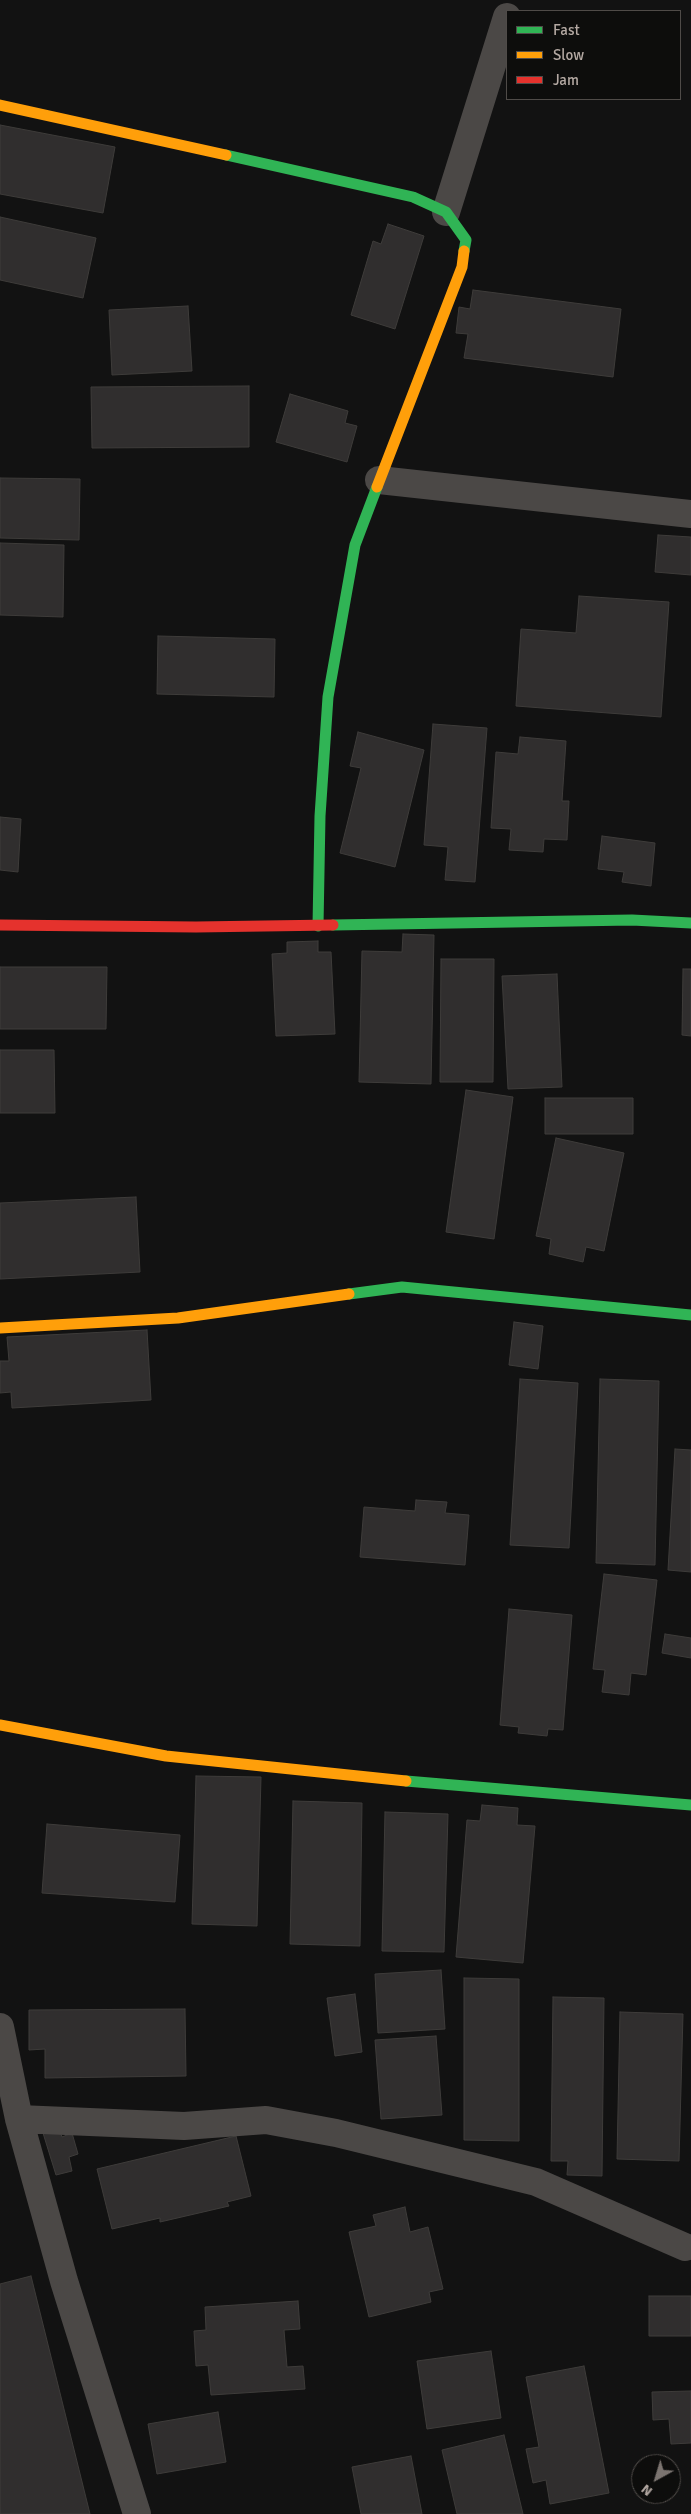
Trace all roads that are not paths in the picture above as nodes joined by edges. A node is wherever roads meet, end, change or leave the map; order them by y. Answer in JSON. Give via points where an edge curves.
{"nodes":[{"id":1,"x":506,"y":20,"type":"edge"},
{"id":2,"x":0,"y":105,"type":"edge"},
{"id":3,"x":446,"y":212,"type":"junction"},
{"id":4,"x":379,"y":480,"type":"junction"},
{"id":5,"x":691,"y":514,"type":"edge"},
{"id":6,"x":691,"y":923,"type":"edge"},
{"id":7,"x":0,"y":925,"type":"edge"},
{"id":8,"x":318,"y":926,"type":"junction"},
{"id":9,"x":691,"y":1315,"type":"edge"},
{"id":10,"x":0,"y":1328,"type":"edge"},
{"id":11,"x":0,"y":1725,"type":"edge"},
{"id":12,"x":691,"y":1804,"type":"edge"},
{"id":13,"x":0,"y":2027,"type":"edge"},
{"id":14,"x":18,"y":2119,"type":"junction"},
{"id":15,"x":685,"y":2247,"type":"dead end"},
{"id":16,"x":137,"y":2514,"type":"edge"}],
"edges":[{"from":1,"to":3,"type":"street"},
{"from":2,"to":3,"type":"street","via":[[413,197]]},
{"from":3,"to":4,"type":"street","via":[[466,240],[462,267]]},
{"from":4,"to":5,"type":"street"},
{"from":4,"to":8,"type":"street","via":[[355,545],[328,697],[320,816]]},
{"from":6,"to":8,"type":"street","via":[[632,920]]},
{"from":7,"to":8,"type":"street"},
{"from":9,"to":10,"type":"street","via":[[402,1287],[178,1318]]},
{"from":11,"to":12,"type":"street","via":[[166,1756],[414,1782]]},
{"from":13,"to":14,"type":"street"},
{"from":14,"to":15,"type":"street","via":[[184,2126],[266,2120],[301,2126],[536,2182]]},
{"from":14,"to":16,"type":"street","via":[[64,2281]]}]}
